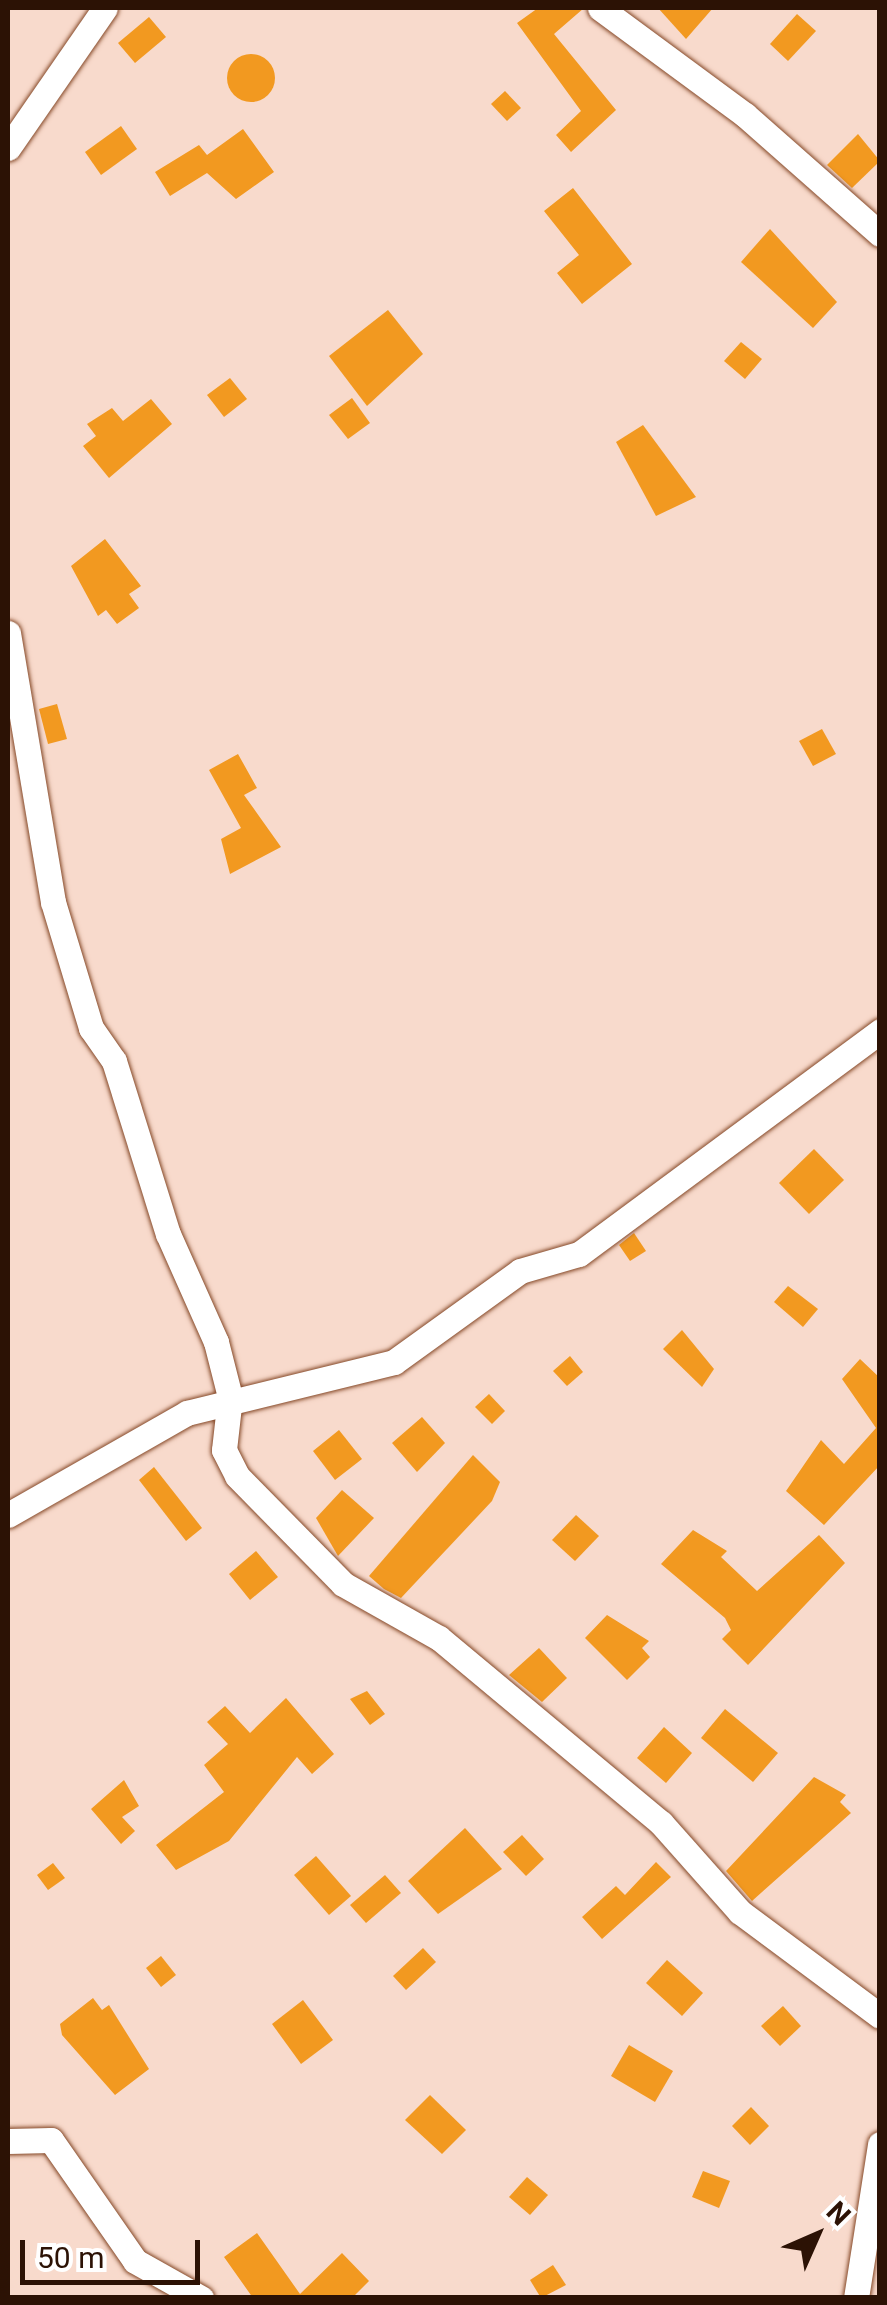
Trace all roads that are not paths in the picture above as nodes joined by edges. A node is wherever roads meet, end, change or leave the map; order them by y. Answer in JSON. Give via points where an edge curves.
{"nodes":[{"id":1,"x":72,"y":8,"type":"edge"},
{"id":2,"x":617,"y":13,"type":"edge"},
{"id":3,"x":100,"y":16,"type":"edge"},
{"id":4,"x":8,"y":148,"type":"edge"},
{"id":5,"x":880,"y":234,"type":"edge"},
{"id":6,"x":8,"y":634,"type":"edge"},
{"id":7,"x":880,"y":1032,"type":"edge"},
{"id":8,"x":230,"y":1397,"type":"junction"},
{"id":9,"x":8,"y":1514,"type":"edge"},
{"id":10,"x":880,"y":2016,"type":"edge"},
{"id":11,"x":8,"y":2141,"type":"edge"},
{"id":12,"x":880,"y":2144,"type":"edge"},
{"id":13,"x":202,"y":2298,"type":"edge"},
{"id":14,"x":856,"y":2298,"type":"edge"}],
"edges":[{"from":1,"to":3,"type":"street"},
{"from":2,"to":5,"type":"street"},
{"from":3,"to":4,"type":"street"},
{"from":6,"to":8,"type":"street","via":[[53,902]]},
{"from":7,"to":8,"type":"street","via":[[579,1254],[520,1272],[394,1362]]},
{"from":8,"to":9,"type":"street"},
{"from":8,"to":10,"type":"street","via":[[224,1450],[237,1476],[320,1562],[439,1638],[660,1823],[740,1912]]},
{"from":11,"to":13,"type":"street","via":[[51,2140],[135,2261]]},
{"from":12,"to":14,"type":"street"}]}
